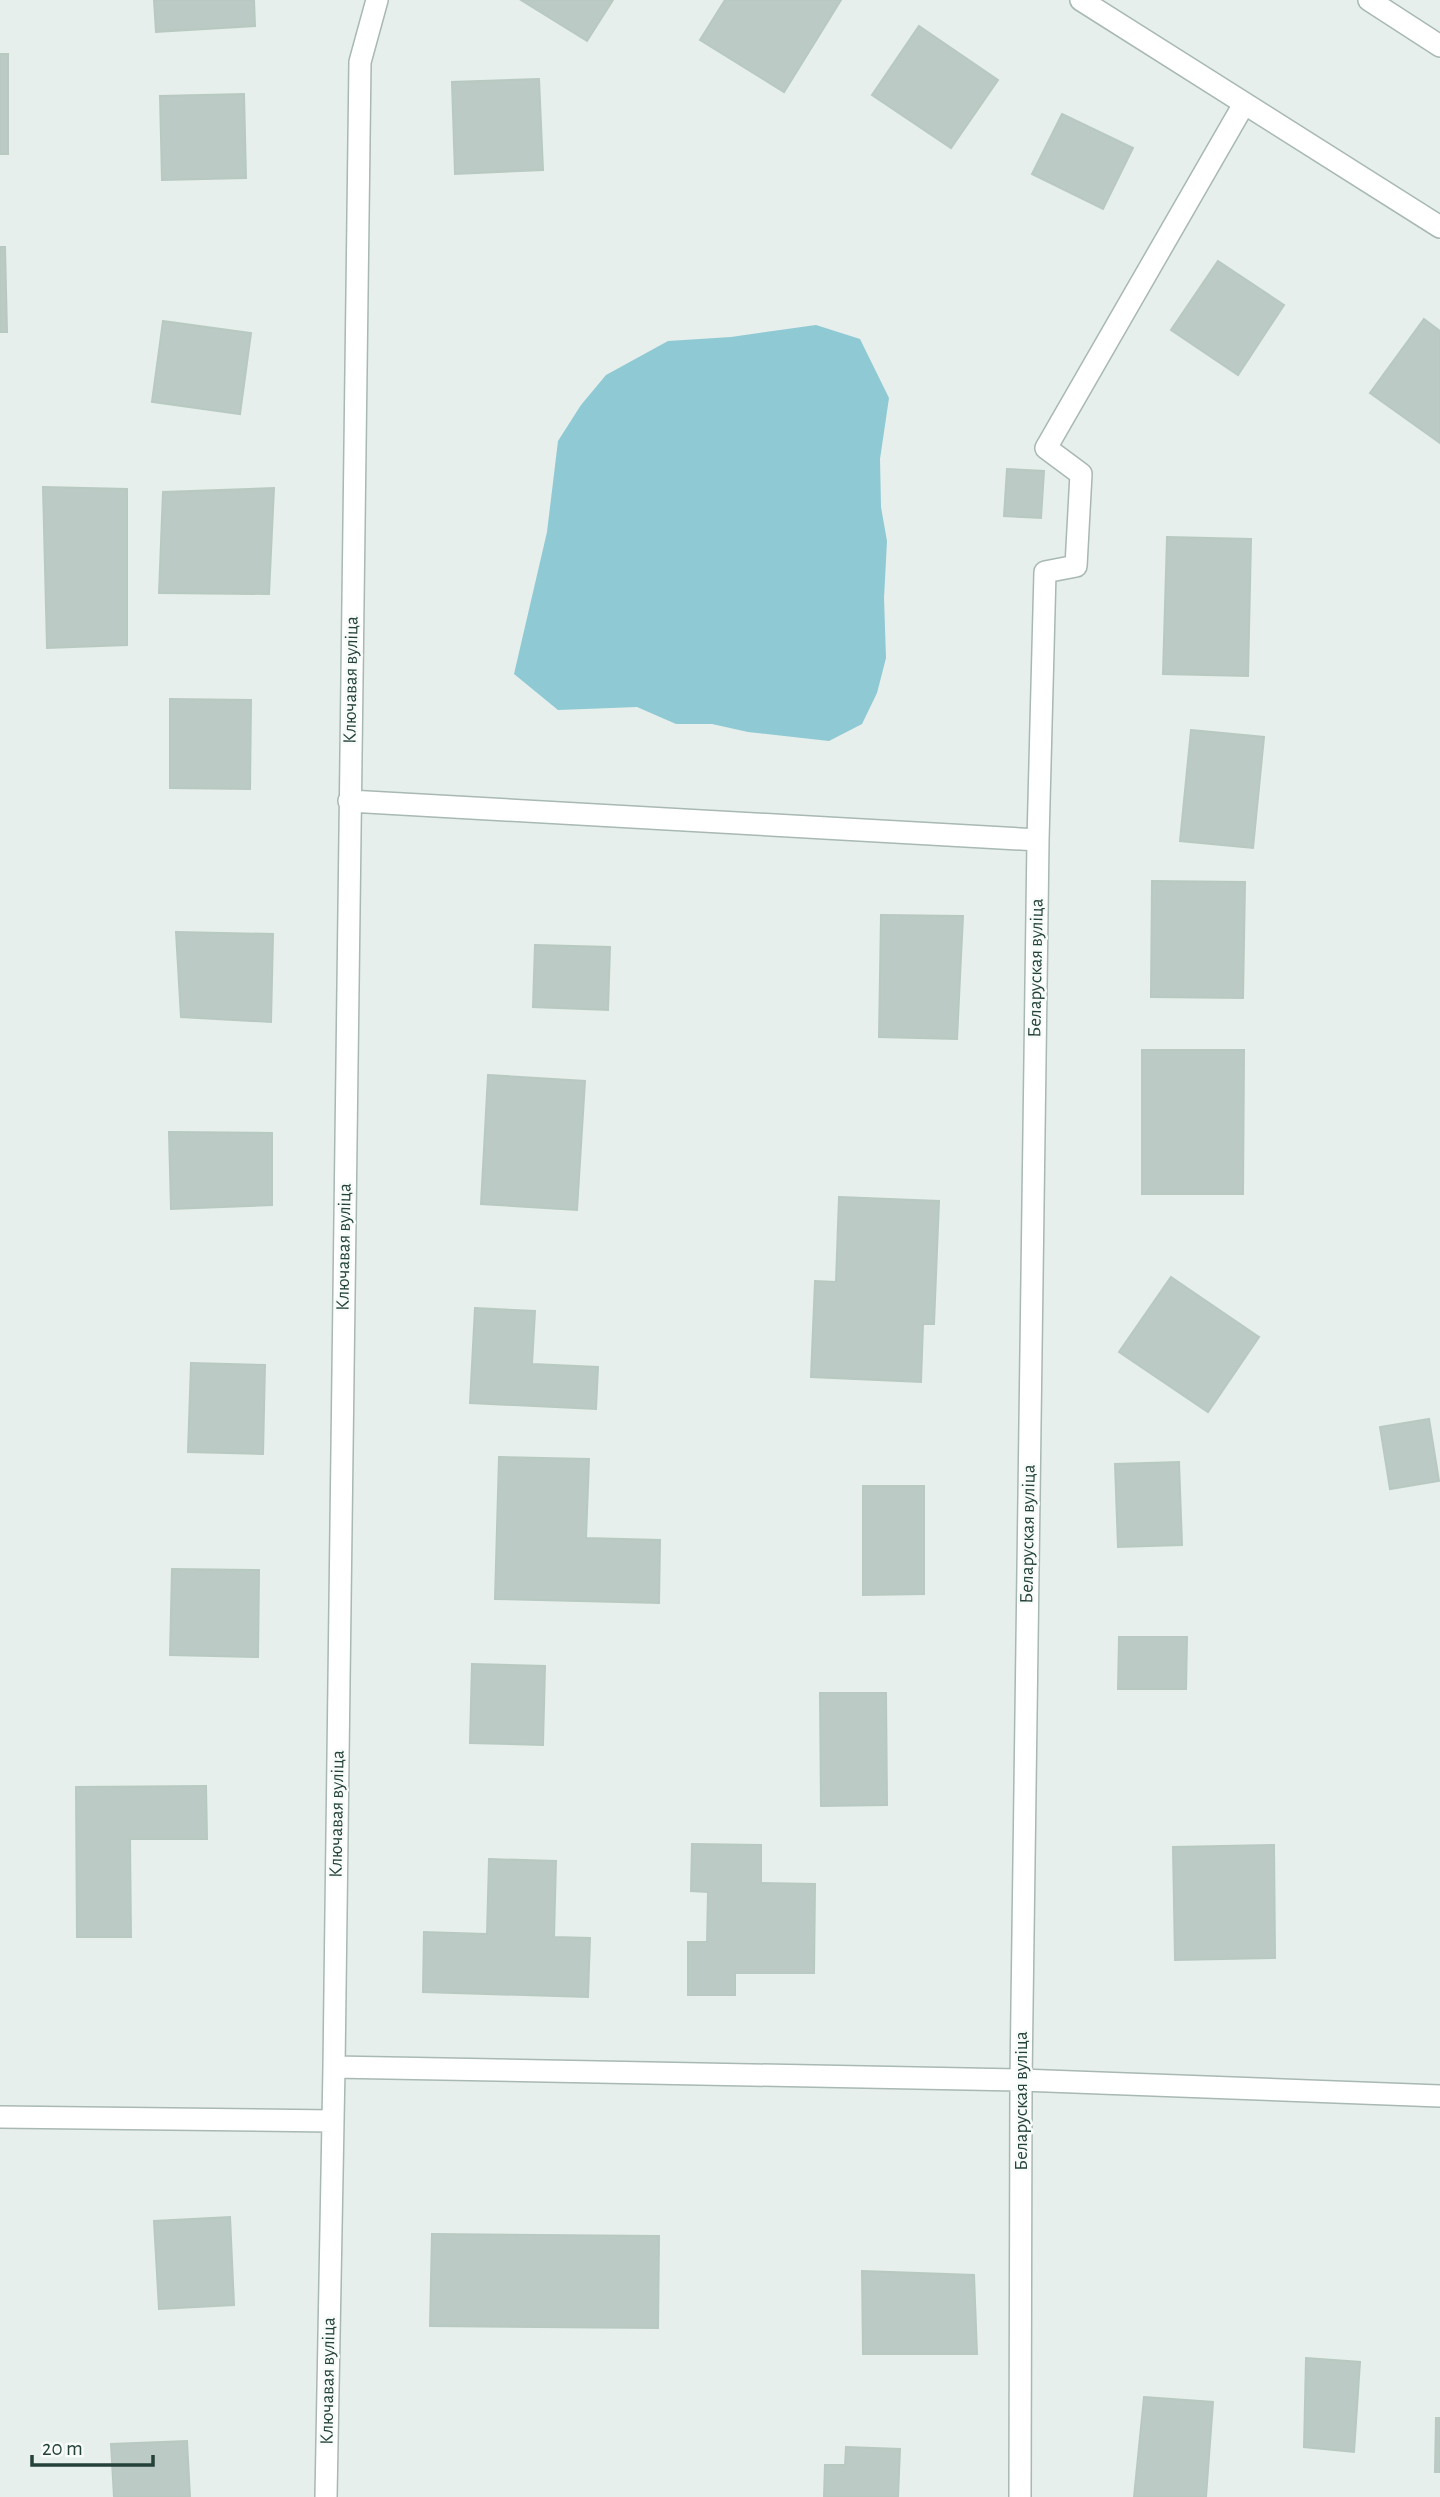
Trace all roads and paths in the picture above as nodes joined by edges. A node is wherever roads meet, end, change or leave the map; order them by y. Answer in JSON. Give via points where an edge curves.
{"nodes":[{"id":1,"x":377,"y":0,"type":"edge"},
{"id":2,"x":1081,"y":0,"type":"edge"},
{"id":3,"x":1368,"y":0,"type":"edge"},
{"id":4,"x":1440,"y":46,"type":"edge"},
{"id":5,"x":1244,"y":104,"type":"junction"},
{"id":6,"x":1440,"y":228,"type":"edge"},
{"id":7,"x":349,"y":801,"type":"junction"},
{"id":8,"x":1038,"y":840,"type":"junction"},
{"id":9,"x":334,"y":2067,"type":"junction"},
{"id":10,"x":1021,"y":2080,"type":"junction"},
{"id":11,"x":1440,"y":2096,"type":"edge"},
{"id":12,"x":0,"y":2117,"type":"edge"},
{"id":13,"x":333,"y":2121,"type":"junction"},
{"id":14,"x":326,"y":2497,"type":"edge"},
{"id":15,"x":1020,"y":2497,"type":"edge"}],
"edges":[{"from":1,"to":7,"type":"street","name":"Ключавая вуліца","via":[[360,62]]},
{"from":2,"to":5,"type":"street"},
{"from":3,"to":4,"type":"street"},
{"from":5,"to":6,"type":"street"},
{"from":5,"to":8,"type":"street","name":"Беларуская вуліца","via":[[1046,448],[1081,474],[1076,566],[1045,572]]},
{"from":7,"to":8,"type":"street"},
{"from":7,"to":9,"type":"street","name":"Ключавая вуліца"},
{"from":8,"to":10,"type":"street","name":"Беларуская вуліца"},
{"from":9,"to":10,"type":"street"},
{"from":9,"to":13,"type":"street","name":"Ключавая вуліца"},
{"from":10,"to":11,"type":"street"},
{"from":10,"to":15,"type":"street","name":"Беларуская вуліца"},
{"from":12,"to":13,"type":"street"},
{"from":13,"to":14,"type":"street","name":"Ключавая вуліца"}]}
